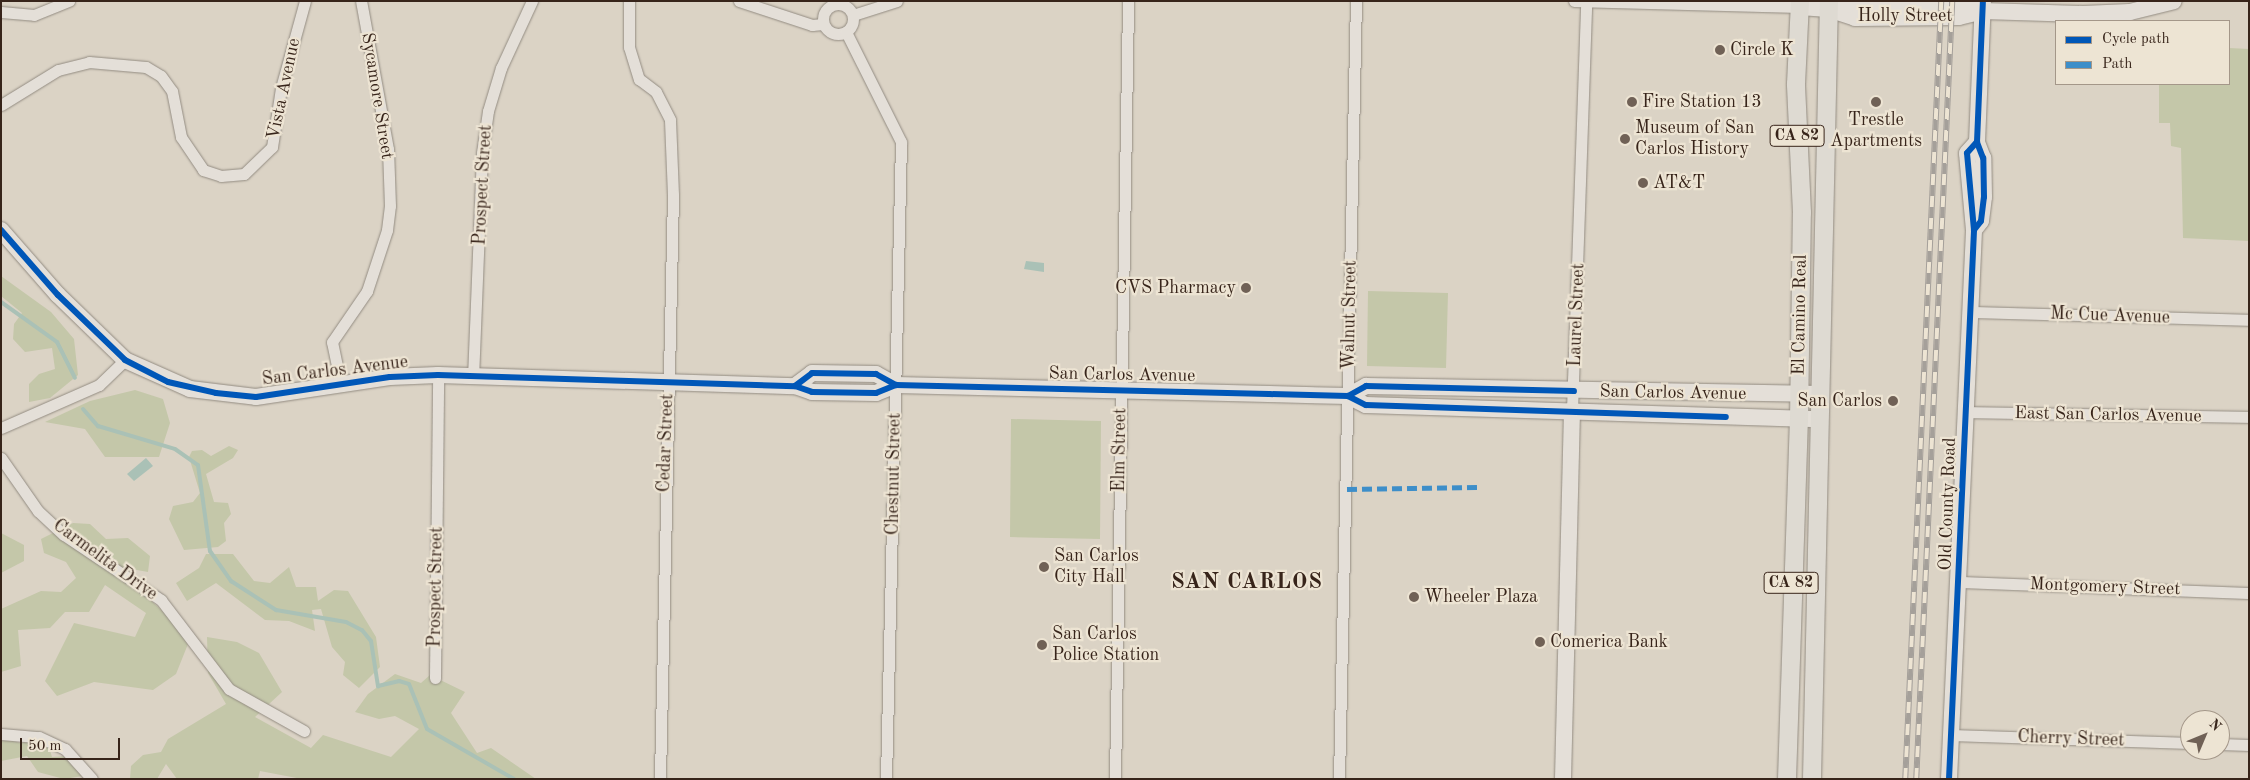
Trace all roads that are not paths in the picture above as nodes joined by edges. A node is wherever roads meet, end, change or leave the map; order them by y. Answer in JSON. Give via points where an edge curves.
{"nodes":[{"id":1,"x":69,"y":1,"type":"edge"},
{"id":2,"x":304,"y":1,"type":"edge"},
{"id":3,"x":361,"y":1,"type":"edge"},
{"id":4,"x":532,"y":1,"type":"edge"},
{"id":5,"x":629,"y":1,"type":"edge"},
{"id":6,"x":739,"y":1,"type":"edge"},
{"id":7,"x":897,"y":1,"type":"edge"},
{"id":8,"x":1128,"y":1,"type":"edge"},
{"id":9,"x":1356,"y":1,"type":"edge"},
{"id":10,"x":1574,"y":1,"type":"edge"},
{"id":11,"x":1586,"y":1,"type":"edge"},
{"id":12,"x":2174,"y":1,"type":"edge"},
{"id":13,"x":834,"y":2,"type":"edge"},
{"id":14,"x":1800,"y":4,"type":"edge"},
{"id":15,"x":1828,"y":5,"type":"edge"},
{"id":16,"x":1983,"y":6,"type":"edge"},
{"id":17,"x":1,"y":12,"type":"edge"},
{"id":18,"x":853,"y":15,"type":"junction"},
{"id":19,"x":823,"y":24,"type":"junction"},
{"id":20,"x":846,"y":32,"type":"junction"},
{"id":21,"x":1,"y":105,"type":"edge"},
{"id":22,"x":1,"y":230,"type":"edge"},
{"id":23,"x":1970,"y":312,"type":"junction"},
{"id":24,"x":2249,"y":320,"type":"edge"},
{"id":25,"x":126,"y":360,"type":"junction"},
{"id":26,"x":438,"y":375,"type":"junction"},
{"id":27,"x":473,"y":378,"type":"junction"},
{"id":28,"x":667,"y":382,"type":"junction"},
{"id":29,"x":342,"y":385,"type":"junction"},
{"id":30,"x":896,"y":385,"type":"junction"},
{"id":31,"x":1122,"y":390,"type":"junction"},
{"id":32,"x":1574,"y":391,"type":"junction"},
{"id":33,"x":1820,"y":394,"type":"junction"},
{"id":34,"x":1798,"y":395,"type":"junction"},
{"id":35,"x":1348,"y":396,"type":"junction"},
{"id":36,"x":1572,"y":410,"type":"junction"},
{"id":37,"x":1966,"y":412,"type":"junction"},
{"id":38,"x":2249,"y":417,"type":"edge"},
{"id":39,"x":1819,"y":419,"type":"junction"},
{"id":40,"x":1799,"y":420,"type":"junction"},
{"id":41,"x":1,"y":428,"type":"edge"},
{"id":42,"x":1,"y":458,"type":"edge"},
{"id":43,"x":1960,"y":582,"type":"junction"},
{"id":44,"x":2249,"y":593,"type":"edge"},
{"id":45,"x":435,"y":678,"type":"dead end"},
{"id":46,"x":304,"y":731,"type":"dead end"},
{"id":47,"x":1,"y":734,"type":"edge"},
{"id":48,"x":1951,"y":735,"type":"junction"},
{"id":49,"x":2180,"y":743,"type":"edge"},
{"id":50,"x":2230,"y":744,"type":"edge"},
{"id":51,"x":2249,"y":745,"type":"edge"},
{"id":52,"x":92,"y":779,"type":"edge"},
{"id":53,"x":660,"y":779,"type":"edge"},
{"id":54,"x":886,"y":779,"type":"edge"},
{"id":55,"x":1115,"y":779,"type":"edge"},
{"id":56,"x":1339,"y":779,"type":"edge"},
{"id":57,"x":1563,"y":779,"type":"edge"},
{"id":58,"x":1787,"y":779,"type":"edge"},
{"id":59,"x":1812,"y":779,"type":"edge"},
{"id":60,"x":1949,"y":779,"type":"edge"}],
"edges":[{"from":1,"to":17,"type":"street","via":[[34,15]]},
{"from":2,"to":21,"type":"street","name":"Vista Avenue","via":[[281,88],[272,147],[244,174],[222,176],[203,170],[181,137],[172,91],[162,76],[146,67],[89,62],[58,70]]},
{"from":3,"to":29,"type":"street","name":"Sycamore Street","via":[[388,149],[390,206],[387,230],[367,290],[332,342]]},
{"from":4,"to":27,"type":"street","name":"Prospect Street","via":[[501,68],[488,111],[482,153]]},
{"from":5,"to":28,"type":"street","name":"Cedar Street","via":[[629,47],[639,78],[656,92],[670,120],[673,195]]},
{"from":6,"to":19,"type":"street","via":[[812,25]]},
{"from":7,"to":18,"type":"street"},
{"from":8,"to":31,"type":"street","name":"Elm Street"},
{"from":9,"to":35,"type":"street","name":"Walnut Street"},
{"from":10,"to":11,"type":"street","name":"Holly Street"},
{"from":11,"to":14,"type":"street","name":"Holly Street"},
{"from":11,"to":32,"type":"street","name":"Laurel Street"},
{"from":12,"to":16,"type":"main road","name":"Holly Street","via":[[2120,13]]},
{"from":13,"to":18,"type":"street","via":[[849,8]]},
{"from":13,"to":19,"type":"street","via":[[826,9]]},
{"from":14,"to":15,"type":"main road","name":"Holly Street"},
{"from":14,"to":34,"type":"main road","name":"El Camino Real","number":"CA 82"},
{"from":15,"to":16,"type":"main road","name":"Holly Street","via":[[1922,2]]},
{"from":15,"to":33,"type":"main road","name":"El Camino Real","number":"CA 82"},
{"from":16,"to":23,"type":"main road","name":"Old County Road","via":[[1978,142],[1983,158],[1984,198],[1981,221],[1974,230]]},
{"from":18,"to":20,"type":"street"},
{"from":19,"to":20,"type":"street","via":[[835,34]]},
{"from":20,"to":30,"type":"street","name":"Chestnut Street","via":[[901,142]]},
{"from":22,"to":25,"type":"main road","name":"San Carlos Avenue","via":[[58,295]]},
{"from":23,"to":24,"type":"street","name":"Mc Cue Avenue"},
{"from":23,"to":37,"type":"main road","name":"Old County Road"},
{"from":25,"to":29,"type":"main road","name":"San Carlos Avenue","via":[[168,382],[216,393],[256,397]]},
{"from":25,"to":41,"type":"street","via":[[99,386]]},
{"from":26,"to":27,"type":"main road","name":"San Carlos Avenue"},
{"from":26,"to":29,"type":"main road","name":"San Carlos Avenue"},
{"from":26,"to":45,"type":"street","name":"Prospect Street"},
{"from":27,"to":28,"type":"main road","name":"San Carlos Avenue"},
{"from":28,"to":30,"type":"main road","name":"San Carlos Avenue","via":[[795,386],[812,392],[876,393]]},
{"from":28,"to":53,"type":"street","name":"Cedar Street"},
{"from":30,"to":31,"type":"main road","name":"San Carlos Avenue"},
{"from":30,"to":54,"type":"street","name":"Chestnut Street"},
{"from":31,"to":35,"type":"main road","name":"San Carlos Avenue"},
{"from":31,"to":55,"type":"street","name":"Elm Street"},
{"from":32,"to":34,"type":"main road","name":"San Carlos Avenue"},
{"from":32,"to":35,"type":"main road","name":"San Carlos Avenue","via":[[1366,386]]},
{"from":32,"to":36,"type":"street","name":"Laurel Street"},
{"from":33,"to":34,"type":"main road","name":"San Carlos Avenue"},
{"from":33,"to":39,"type":"main road","name":"El Camino Real","number":"CA 82"},
{"from":34,"to":40,"type":"main road","name":"El Camino Real","number":"CA 82"},
{"from":35,"to":36,"type":"main road","name":"San Carlos Avenue","via":[[1366,405]]},
{"from":35,"to":56,"type":"street","name":"Walnut Street"},
{"from":36,"to":40,"type":"main road","name":"San Carlos Avenue"},
{"from":36,"to":57,"type":"main road","name":"Laurel Street"},
{"from":37,"to":38,"type":"street","name":"East San Carlos Avenue"},
{"from":37,"to":43,"type":"main road","name":"Old County Road"},
{"from":39,"to":40,"type":"main road","name":"San Carlos Avenue"},
{"from":39,"to":59,"type":"main road","name":"El Camino Real","number":"CA 82"},
{"from":40,"to":58,"type":"main road","name":"El Camino Real","number":"CA 82"},
{"from":42,"to":46,"type":"street","name":"Carmelita Drive","via":[[38,511],[64,535],[137,580],[161,600],[229,689]]},
{"from":43,"to":44,"type":"street","name":"Montgomery Street"},
{"from":43,"to":48,"type":"main road","name":"Old County Road"},
{"from":47,"to":52,"type":"street","via":[[38,737],[66,749]]},
{"from":48,"to":49,"type":"street","name":"Cherry Street"},
{"from":48,"to":60,"type":"main road","name":"Old County Road"},
{"from":50,"to":51,"type":"street"}]}
